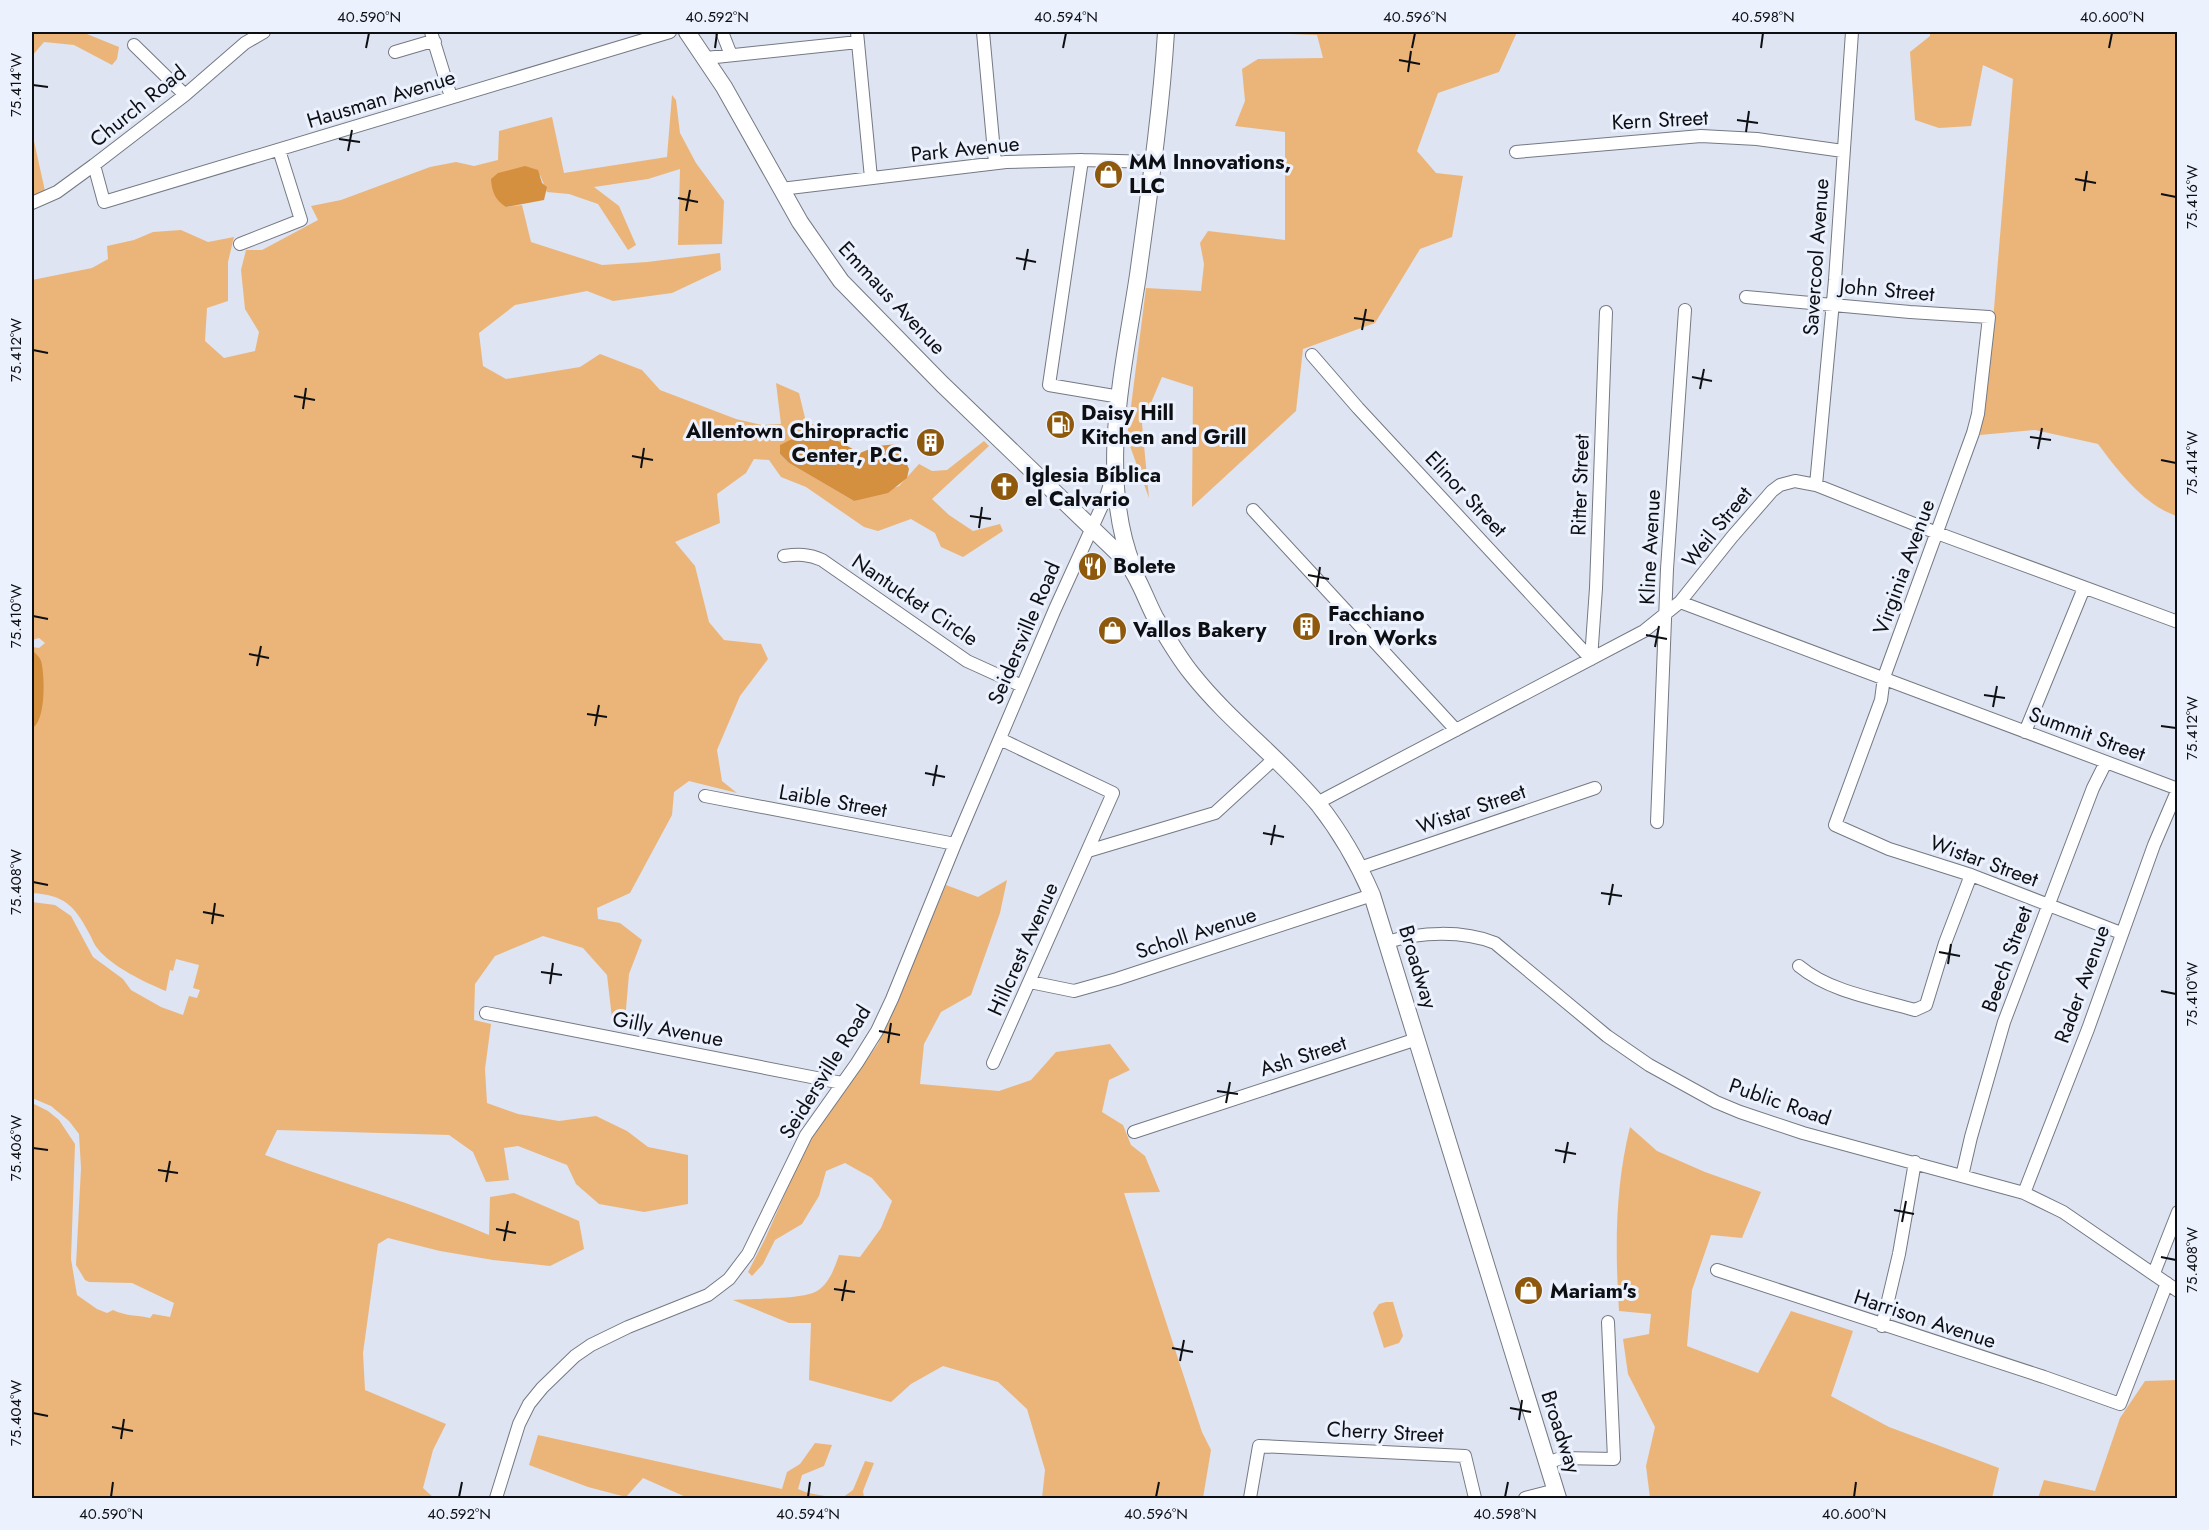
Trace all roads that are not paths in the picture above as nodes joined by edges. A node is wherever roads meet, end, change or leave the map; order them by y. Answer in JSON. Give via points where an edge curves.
{"nodes":[{"id":1,"x":264,"y":32,"type":"edge"},
{"id":2,"x":670,"y":32,"type":"edge"},
{"id":3,"x":687,"y":32,"type":"edge"},
{"id":4,"x":722,"y":32,"type":"edge"},
{"id":5,"x":983,"y":32,"type":"edge"},
{"id":6,"x":1166,"y":32,"type":"edge"},
{"id":7,"x":1852,"y":32,"type":"edge"},
{"id":8,"x":433,"y":37,"type":"edge"},
{"id":9,"x":857,"y":37,"type":"edge"},
{"id":10,"x":134,"y":45,"type":"dead end"},
{"id":11,"x":395,"y":52,"type":"dead end"},
{"id":12,"x":731,"y":55,"type":"junction"},
{"id":13,"x":706,"y":58,"type":"junction"},
{"id":14,"x":184,"y":96,"type":"junction"},
{"id":15,"x":451,"y":97,"type":"junction"},
{"id":16,"x":279,"y":150,"type":"junction"},
{"id":17,"x":1843,"y":151,"type":"junction"},
{"id":18,"x":1516,"y":152,"type":"dead end"},
{"id":19,"x":1082,"y":160,"type":"junction"},
{"id":20,"x":1153,"y":162,"type":"junction"},
{"id":21,"x":995,"y":163,"type":"junction"},
{"id":22,"x":94,"y":165,"type":"junction"},
{"id":23,"x":871,"y":178,"type":"junction"},
{"id":24,"x":781,"y":189,"type":"junction"},
{"id":25,"x":32,"y":203,"type":"edge"},
{"id":26,"x":240,"y":244,"type":"dead end"},
{"id":27,"x":1746,"y":297,"type":"dead end"},
{"id":28,"x":1832,"y":304,"type":"junction"},
{"id":29,"x":1685,"y":310,"type":"dead end"},
{"id":30,"x":1606,"y":312,"type":"dead end"},
{"id":31,"x":1989,"y":317,"type":"joint"},
{"id":32,"x":1312,"y":356,"type":"dead end"},
{"id":33,"x":1120,"y":397,"type":"junction"},
{"id":34,"x":1115,"y":465,"type":"junction"},
{"id":35,"x":1816,"y":485,"type":"junction"},
{"id":36,"x":1253,"y":510,"type":"dead end"},
{"id":37,"x":1091,"y":528,"type":"junction"},
{"id":38,"x":1937,"y":533,"type":"junction"},
{"id":39,"x":784,"y":556,"type":"dead end"},
{"id":40,"x":1139,"y":581,"type":"junction"},
{"id":41,"x":2084,"y":588,"type":"junction"},
{"id":42,"x":1680,"y":602,"type":"junction"},
{"id":43,"x":1666,"y":615,"type":"junction"},
{"id":44,"x":2178,"y":622,"type":"edge"},
{"id":45,"x":1591,"y":659,"type":"junction"},
{"id":46,"x":1884,"y":677,"type":"junction"},
{"id":47,"x":1022,"y":686,"type":"junction"},
{"id":48,"x":1456,"y":730,"type":"junction"},
{"id":49,"x":2025,"y":732,"type":"junction"},
{"id":50,"x":1000,"y":739,"type":"junction"},
{"id":51,"x":1274,"y":759,"type":"junction"},
{"id":52,"x":2106,"y":762,"type":"junction"},
{"id":53,"x":1595,"y":788,"type":"dead end"},
{"id":54,"x":2178,"y":789,"type":"edge"},
{"id":55,"x":705,"y":796,"type":"dead end"},
{"id":56,"x":1317,"y":803,"type":"junction"},
{"id":57,"x":1657,"y":822,"type":"dead end"},
{"id":58,"x":1835,"y":825,"type":"joint"},
{"id":59,"x":955,"y":844,"type":"junction"},
{"id":60,"x":1088,"y":850,"type":"junction"},
{"id":61,"x":1360,"y":868,"type":"junction"},
{"id":62,"x":1971,"y":875,"type":"junction"},
{"id":63,"x":1372,"y":895,"type":"junction"},
{"id":64,"x":2048,"y":905,"type":"junction"},
{"id":65,"x":2121,"y":933,"type":"junction"},
{"id":66,"x":1387,"y":942,"type":"junction"},
{"id":67,"x":1799,"y":966,"type":"dead end"},
{"id":68,"x":1030,"y":982,"type":"junction"},
{"id":69,"x":486,"y":1013,"type":"dead end"},
{"id":70,"x":1417,"y":1039,"type":"junction"},
{"id":71,"x":993,"y":1063,"type":"dead end"},
{"id":72,"x":842,"y":1083,"type":"junction"},
{"id":73,"x":1134,"y":1132,"type":"dead end"},
{"id":74,"x":1915,"y":1162,"type":"junction"},
{"id":75,"x":1962,"y":1176,"type":"junction"},
{"id":76,"x":2024,"y":1193,"type":"junction"},
{"id":77,"x":2178,"y":1212,"type":"edge"},
{"id":78,"x":1717,"y":1270,"type":"dead end"},
{"id":79,"x":2154,"y":1273,"type":"junction"},
{"id":80,"x":2167,"y":1283,"type":"junction"},
{"id":81,"x":2178,"y":1291,"type":"edge"},
{"id":82,"x":1608,"y":1322,"type":"dead end"},
{"id":83,"x":1882,"y":1326,"type":"junction"},
{"id":84,"x":1548,"y":1463,"type":"junction"},
{"id":85,"x":1557,"y":1494,"type":"edge"},
{"id":86,"x":496,"y":1498,"type":"edge"},
{"id":87,"x":1250,"y":1498,"type":"edge"},
{"id":88,"x":1475,"y":1498,"type":"edge"},
{"id":89,"x":1525,"y":1498,"type":"edge"}],
"edges":[{"from":1,"to":14,"type":"street","name":"Church Road","via":[[245,43]]},
{"from":2,"to":15,"type":"street","name":"Hausman Avenue"},
{"from":3,"to":13,"type":"main road","name":"Emmaus Avenue"},
{"from":4,"to":12,"type":"street"},
{"from":5,"to":21,"type":"street"},
{"from":6,"to":20,"type":"main road"},
{"from":7,"to":17,"type":"street","name":"Savercool Avenue"},
{"from":8,"to":11,"type":"street","via":[[429,42]]},
{"from":8,"to":15,"type":"street"},
{"from":9,"to":12,"type":"street"},
{"from":9,"to":23,"type":"street"},
{"from":10,"to":14,"type":"street"},
{"from":12,"to":13,"type":"street"},
{"from":13,"to":24,"type":"main road","name":"Emmaus Avenue"},
{"from":14,"to":22,"type":"street","name":"Church Road"},
{"from":15,"to":16,"type":"street","name":"Hausman Avenue"},
{"from":16,"to":22,"type":"street","name":"Hausman Avenue","via":[[104,202]]},
{"from":16,"to":26,"type":"street","via":[[302,220]]},
{"from":17,"to":18,"type":"street","name":"Kern Street","via":[[1701,136]]},
{"from":17,"to":28,"type":"street","name":"Savercool Avenue"},
{"from":19,"to":20,"type":"street","name":"Park Avenue"},
{"from":19,"to":21,"type":"street","name":"Park Avenue"},
{"from":19,"to":33,"type":"street","via":[[1049,385]]},
{"from":20,"to":33,"type":"main road"},
{"from":21,"to":23,"type":"street","name":"Park Avenue"},
{"from":22,"to":25,"type":"street","name":"Church Road","via":[[57,192]]},
{"from":23,"to":24,"type":"street","name":"Park Avenue"},
{"from":24,"to":37,"type":"main road","name":"Emmaus Avenue","via":[[819,252],[860,302]]},
{"from":27,"to":28,"type":"street","name":"John Street"},
{"from":28,"to":31,"type":"street","name":"John Street"},
{"from":28,"to":35,"type":"street","name":"Savercool Avenue"},
{"from":29,"to":43,"type":"street","name":"Kline Avenue"},
{"from":30,"to":45,"type":"street","name":"Ritter Street"},
{"from":31,"to":38,"type":"street","name":"Virginia Avenue","via":[[1978,414]]},
{"from":32,"to":45,"type":"street","name":"Elinor Street"},
{"from":33,"to":34,"type":"main road"},
{"from":34,"to":37,"type":"street","name":"Seidersville Road"},
{"from":34,"to":40,"type":"main road","via":[[1122,531]]},
{"from":35,"to":38,"type":"street","name":"Weil Street"},
{"from":35,"to":42,"type":"street","name":"Weil Street","via":[[1795,480],[1772,491]]},
{"from":36,"to":48,"type":"street"},
{"from":37,"to":40,"type":"main road","name":"Broadway","via":[[1125,560]]},
{"from":37,"to":47,"type":"street","name":"Seidersville Road"},
{"from":38,"to":41,"type":"street","name":"Weil Street"},
{"from":38,"to":46,"type":"street","name":"Virginia Avenue"},
{"from":39,"to":47,"type":"street","name":"Nantucket Circle","via":[[808,555],[822,560],[968,661]]},
{"from":40,"to":51,"type":"main road","name":"Broadway","via":[[1155,616],[1191,674]]},
{"from":41,"to":44,"type":"street","name":"Weil Street"},
{"from":41,"to":49,"type":"street"},
{"from":42,"to":43,"type":"street","name":"Weil Street"},
{"from":42,"to":46,"type":"street","name":"Summit Street"},
{"from":43,"to":45,"type":"street","name":"Weil Street"},
{"from":43,"to":57,"type":"street","name":"Kline Avenue"},
{"from":45,"to":48,"type":"street","name":"Weil Street"},
{"from":46,"to":49,"type":"street","name":"Summit Street"},
{"from":46,"to":58,"type":"street","name":"Virginia Avenue","via":[[1881,700]]},
{"from":47,"to":50,"type":"street","name":"Seidersville Road"},
{"from":48,"to":56,"type":"street","name":"Weil Street"},
{"from":49,"to":52,"type":"street","name":"Summit Street"},
{"from":50,"to":59,"type":"street","name":"Seidersville Road"},
{"from":50,"to":60,"type":"street","name":"Hillcrest Avenue","via":[[1113,793]]},
{"from":51,"to":56,"type":"main road","name":"Broadway"},
{"from":51,"to":60,"type":"street","via":[[1215,813]]},
{"from":52,"to":54,"type":"street","name":"Summit Street"},
{"from":52,"to":64,"type":"street","name":"Beech Street"},
{"from":53,"to":61,"type":"street","name":"Wistar Street"},
{"from":54,"to":65,"type":"street","name":"Rader Avenue"},
{"from":55,"to":59,"type":"street","name":"Laible Street"},
{"from":56,"to":61,"type":"main road","name":"Broadway"},
{"from":58,"to":62,"type":"street","name":"Wistar Street","via":[[1899,853]]},
{"from":59,"to":72,"type":"street","name":"Seidersville Road","via":[[892,999]]},
{"from":60,"to":68,"type":"street","name":"Hillcrest Avenue"},
{"from":61,"to":63,"type":"main road","name":"Broadway"},
{"from":62,"to":64,"type":"street","name":"Wistar Street"},
{"from":62,"to":67,"type":"street","via":[[1926,1005],[1915,1010],[1850,992],[1812,977]]},
{"from":63,"to":66,"type":"main road","name":"Broadway"},
{"from":63,"to":68,"type":"street","name":"Scholl Avenue","via":[[1074,991]]},
{"from":64,"to":65,"type":"street","name":"Wistar Street"},
{"from":64,"to":75,"type":"street","name":"Beech Street","via":[[2004,1022]]},
{"from":65,"to":76,"type":"street","name":"Rader Avenue"},
{"from":66,"to":70,"type":"main road","name":"Broadway"},
{"from":66,"to":74,"type":"street","name":"Public Road","via":[[1410,936],[1444,935],[1495,943],[1607,1036],[1716,1102],[1803,1133]]},
{"from":68,"to":71,"type":"street","name":"Hillcrest Avenue"},
{"from":69,"to":72,"type":"street","name":"Gilly Avenue"},
{"from":70,"to":73,"type":"street","name":"Ash Street"},
{"from":70,"to":84,"type":"main road","name":"Broadway"},
{"from":72,"to":86,"type":"street","name":"Seidersville Road","via":[[806,1135],[736,1272],[699,1300],[628,1327],[575,1356],[529,1404]]},
{"from":74,"to":75,"type":"street","name":"Public Road"},
{"from":74,"to":83,"type":"street"},
{"from":75,"to":76,"type":"street","name":"Public Road"},
{"from":76,"to":79,"type":"street","name":"Public Road","via":[[2062,1212]]},
{"from":77,"to":79,"type":"street"},
{"from":78,"to":83,"type":"street","name":"Harrison Avenue"},
{"from":79,"to":80,"type":"street","name":"Public Road"},
{"from":80,"to":81,"type":"street","name":"Public Road"},
{"from":80,"to":83,"type":"street","name":"Harrison Avenue","via":[[2120,1404]]},
{"from":82,"to":84,"type":"street","via":[[1614,1459],[1562,1458]]},
{"from":84,"to":85,"type":"main road","name":"Broadway"},
{"from":85,"to":89,"type":"street"},
{"from":87,"to":88,"type":"street","name":"Cherry Street","via":[[1259,1446],[1465,1456]]}]}
